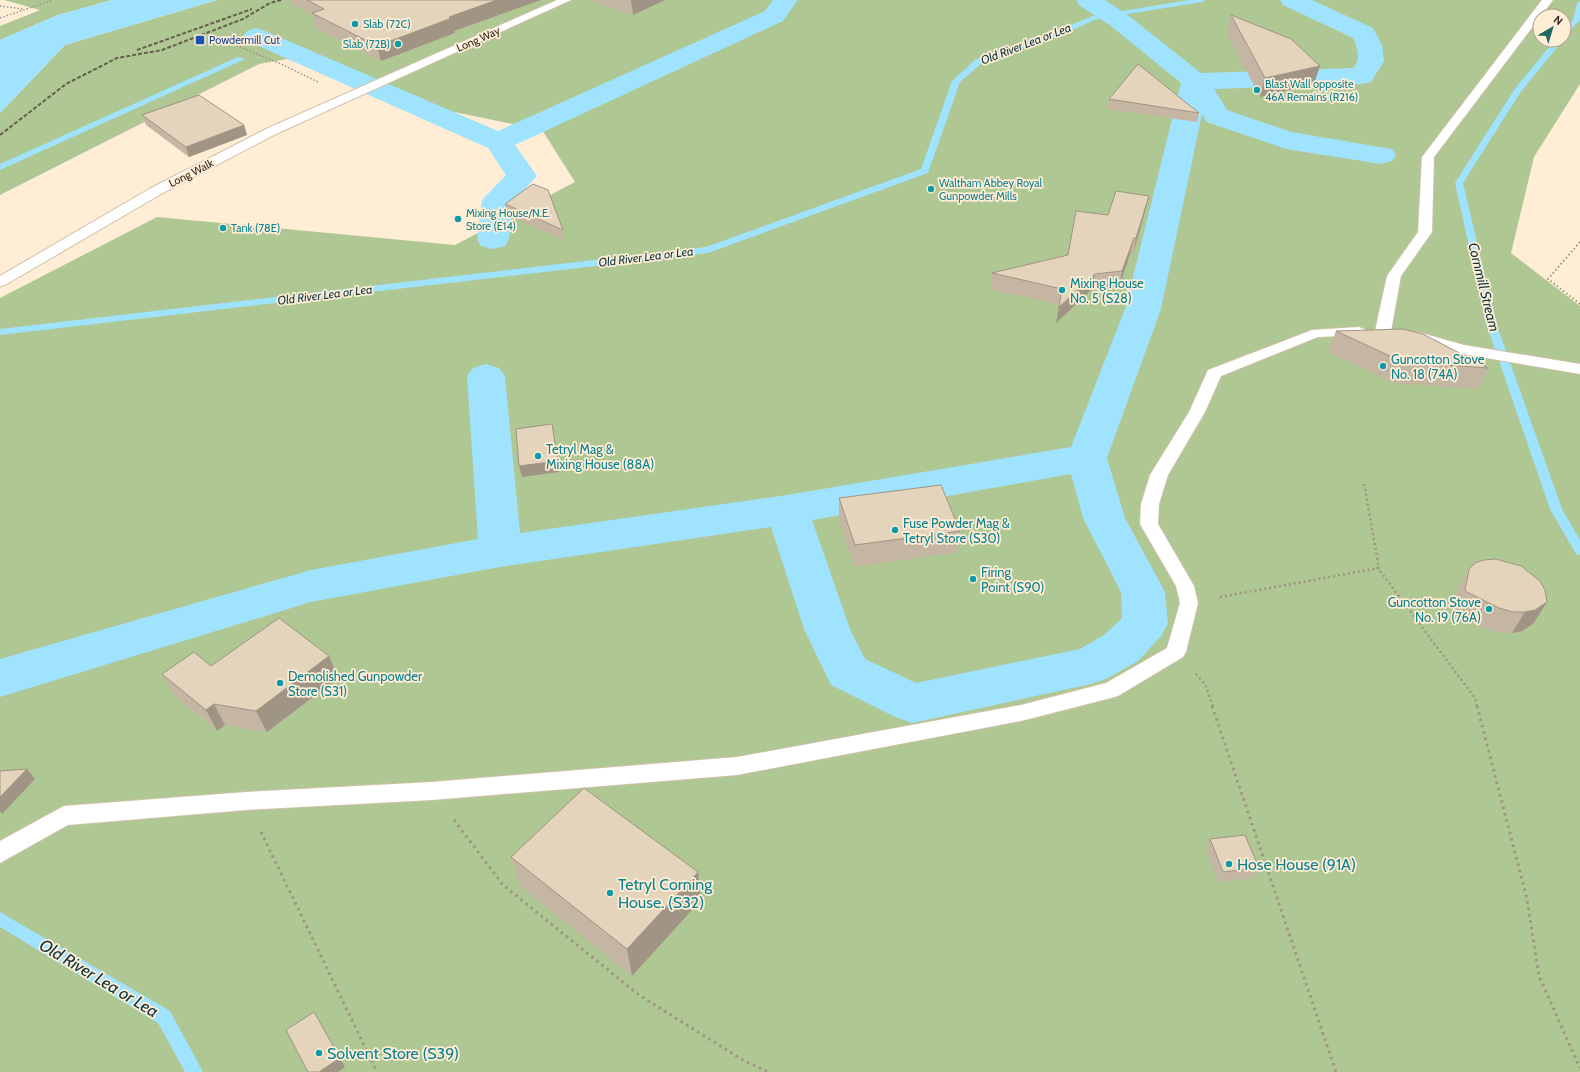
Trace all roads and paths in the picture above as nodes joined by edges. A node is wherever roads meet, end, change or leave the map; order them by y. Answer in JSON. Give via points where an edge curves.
{"nodes":[{"id":1,"x":52,"y":0,"type":"edge"},
{"id":2,"x":566,"y":0,"type":"edge"},
{"id":3,"x":1548,"y":0,"type":"edge"},
{"id":4,"x":0,"y":6,"type":"edge"},
{"id":5,"x":23,"y":9,"type":"junction"},
{"id":6,"x":0,"y":18,"type":"edge"},
{"id":7,"x":214,"y":36,"type":"dead end"},
{"id":8,"x":390,"y":78,"type":"joint"},
{"id":9,"x":346,"y":98,"type":"junction"},
{"id":10,"x":1580,"y":242,"type":"edge"},
{"id":11,"x":0,"y":282,"type":"edge"},
{"id":12,"x":1580,"y":304,"type":"edge"},
{"id":13,"x":1383,"y":331,"type":"junction"},
{"id":14,"x":1580,"y":369,"type":"edge"},
{"id":15,"x":1364,"y":483,"type":"dead end"},
{"id":16,"x":1378,"y":567,"type":"junction"},
{"id":17,"x":1189,"y":603,"type":"junction"},
{"id":18,"x":1176,"y":652,"type":"junction"},
{"id":19,"x":432,"y":791,"type":"junction"},
{"id":20,"x":246,"y":801,"type":"junction"},
{"id":21,"x":0,"y":853,"type":"edge"},
{"id":22,"x":1580,"y":1068,"type":"edge"},
{"id":23,"x":377,"y":1072,"type":"edge"},
{"id":24,"x":768,"y":1072,"type":"edge"},
{"id":25,"x":1336,"y":1072,"type":"edge"}],
"edges":[{"from":1,"to":5,"type":"path"},
{"from":2,"to":8,"type":"lane","name":"Long Way"},
{"from":3,"to":13,"type":"lane","via":[[1428,157],[1425,232],[1394,276]]},
{"from":4,"to":5,"type":"path"},
{"from":5,"to":6,"type":"path"},
{"from":7,"to":9,"type":"path","via":[[281,64]]},
{"from":8,"to":9,"type":"lane","name":"Long Walk"},
{"from":9,"to":11,"type":"lane","name":"Long Walk","via":[[272,131],[156,191]]},
{"from":10,"to":12,"type":"path","via":[[1548,279]]},
{"from":13,"to":14,"type":"lane","via":[[1463,350]]},
{"from":13,"to":17,"type":"lane","via":[[1317,333],[1214,373],[1197,412],[1159,475],[1150,504],[1149,524],[1185,586]]},
{"from":15,"to":16,"type":"path"},
{"from":16,"to":17,"type":"path"},
{"from":16,"to":22,"type":"path","via":[[1475,698],[1527,899],[1539,976]]},
{"from":17,"to":18,"type":"lane"},
{"from":18,"to":19,"type":"lane","via":[[1111,690],[935,730],[737,766]]},
{"from":18,"to":25,"type":"path","via":[[1205,684]]},
{"from":19,"to":20,"type":"lane"},
{"from":19,"to":24,"type":"path","via":[[503,885],[639,995],[741,1059]]},
{"from":20,"to":21,"type":"lane","via":[[64,816]]},
{"from":20,"to":23,"type":"path"}]}
